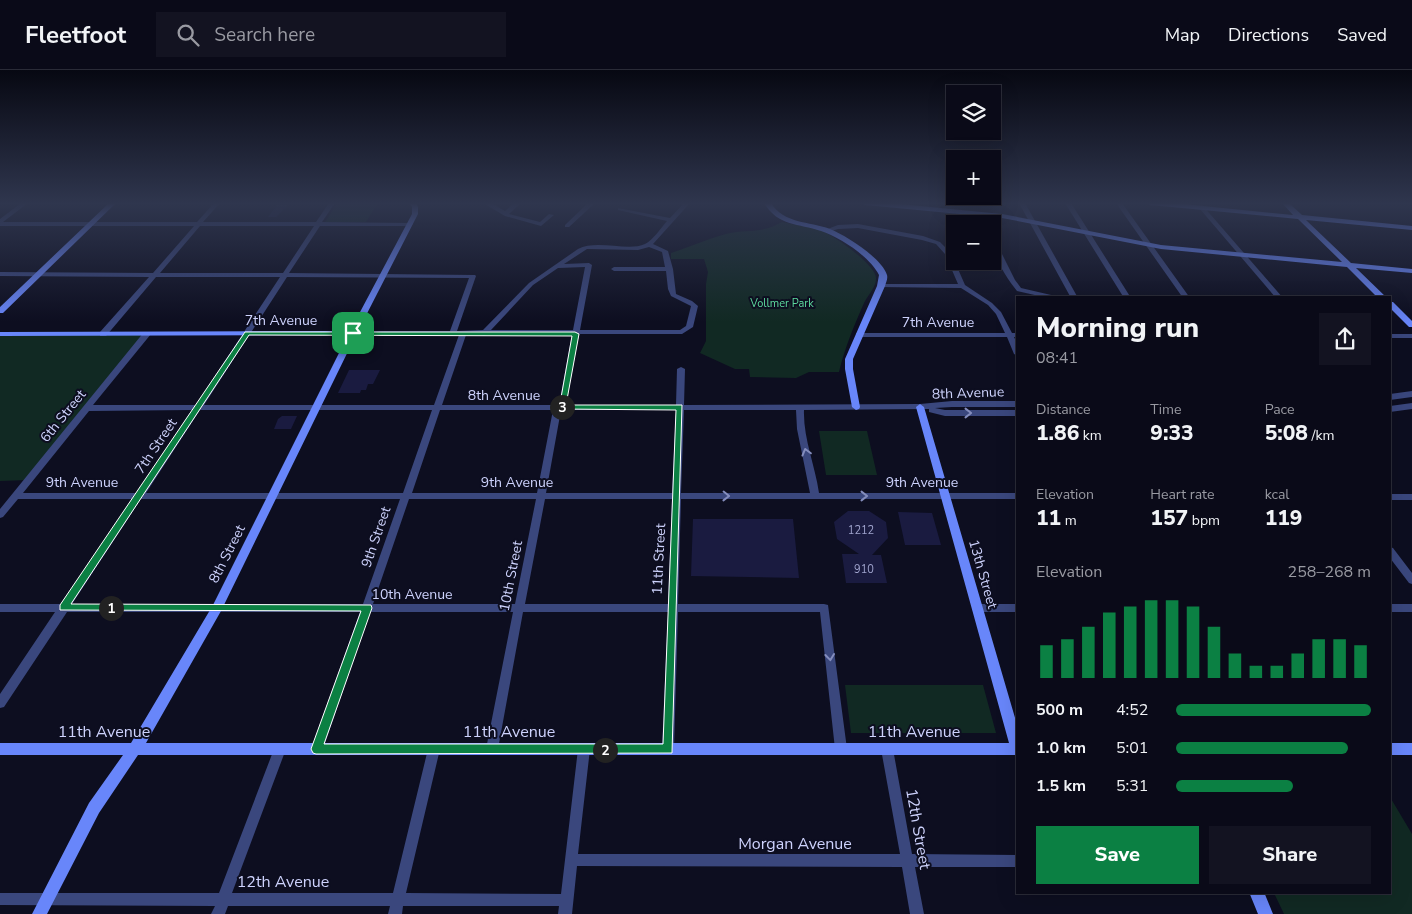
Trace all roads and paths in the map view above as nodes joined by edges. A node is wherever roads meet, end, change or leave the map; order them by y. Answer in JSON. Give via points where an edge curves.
{"nodes":[{"id":1,"x":73,"y":242,"type":"edge"},
{"id":2,"x":182,"y":242,"type":"edge"},
{"id":3,"x":306,"y":242,"type":"edge"},
{"id":4,"x":400,"y":242,"type":"edge"},
{"id":5,"x":652,"y":242,"type":"edge"},
{"id":6,"x":847,"y":242,"type":"edge"},
{"id":7,"x":936,"y":242,"type":"edge"},
{"id":8,"x":1044,"y":242,"type":"edge"},
{"id":9,"x":1092,"y":242,"type":"edge"},
{"id":10,"x":1134,"y":242,"type":"edge"},
{"id":11,"x":1146,"y":242,"type":"edge"},
{"id":12,"x":1231,"y":242,"type":"edge"},
{"id":13,"x":1325,"y":242,"type":"edge"},
{"id":14,"x":1148,"y":245,"type":"junction"},
{"id":15,"x":649,"y":246,"type":"junction"},
{"id":16,"x":1242,"y":255,"type":"junction"},
{"id":17,"x":1001,"y":258,"type":"edge"},
{"id":18,"x":556,"y":266,"type":"junction"},
{"id":19,"x":1350,"y":266,"type":"junction"},
{"id":20,"x":614,"y":269,"type":"dead end"},
{"id":21,"x":670,"y":269,"type":"junction"},
{"id":22,"x":1412,"y":272,"type":"edge"},
{"id":23,"x":0,"y":274,"type":"edge"},
{"id":24,"x":39,"y":274,"type":"junction"},
{"id":25,"x":155,"y":274,"type":"junction"},
{"id":26,"x":285,"y":274,"type":"junction"},
{"id":27,"x":383,"y":275,"type":"junction"},
{"id":28,"x":473,"y":276,"type":"joint"},
{"id":29,"x":881,"y":286,"type":"junction"},
{"id":30,"x":962,"y":286,"type":"junction"},
{"id":31,"x":1051,"y":296,"type":"edge"},
{"id":32,"x":1074,"y":296,"type":"edge"},
{"id":33,"x":1127,"y":296,"type":"edge"},
{"id":34,"x":1186,"y":296,"type":"edge"},
{"id":35,"x":1278,"y":296,"type":"edge"},
{"id":36,"x":1381,"y":296,"type":"edge"},
{"id":37,"x":1391,"y":305,"type":"edge"},
{"id":38,"x":0,"y":311,"type":"edge"},
{"id":39,"x":1412,"y":325,"type":"edge"},
{"id":40,"x":247,"y":333,"type":"junction"},
{"id":41,"x":353,"y":333,"type":"junction"},
{"id":42,"x":0,"y":334,"type":"edge"},
{"id":43,"x":102,"y":334,"type":"junction"},
{"id":44,"x":147,"y":334,"type":"junction"},
{"id":45,"x":452,"y":334,"type":"junction"},
{"id":46,"x":463,"y":334,"type":"junction"},
{"id":47,"x":484,"y":334,"type":"junction"},
{"id":48,"x":575,"y":334,"type":"junction"},
{"id":49,"x":859,"y":335,"type":"junction"},
{"id":50,"x":1013,"y":335,"type":"edge"},
{"id":51,"x":1391,"y":336,"type":"edge"},
{"id":52,"x":1412,"y":336,"type":"edge"},
{"id":53,"x":681,"y":369,"type":"dead end"},
{"id":54,"x":1412,"y":394,"type":"edge"},
{"id":55,"x":1391,"y":397,"type":"edge"},
{"id":56,"x":1016,"y":404,"type":"edge"},
{"id":57,"x":1412,"y":406,"type":"edge"},
{"id":58,"x":438,"y":407,"type":"junction"},
{"id":59,"x":560,"y":407,"type":"junction"},
{"id":60,"x":680,"y":407,"type":"junction"},
{"id":61,"x":800,"y":407,"type":"junction"},
{"id":62,"x":856,"y":407,"type":"junction"},
{"id":63,"x":920,"y":407,"type":"junction"},
{"id":64,"x":87,"y":408,"type":"junction"},
{"id":65,"x":198,"y":408,"type":"junction"},
{"id":66,"x":317,"y":408,"type":"junction"},
{"id":67,"x":1391,"y":410,"type":"edge"},
{"id":68,"x":1016,"y":413,"type":"edge"},
{"id":69,"x":17,"y":496,"type":"junction"},
{"id":70,"x":138,"y":496,"type":"junction"},
{"id":71,"x":274,"y":496,"type":"junction"},
{"id":72,"x":406,"y":496,"type":"junction"},
{"id":73,"x":542,"y":496,"type":"junction"},
{"id":74,"x":677,"y":496,"type":"junction"},
{"id":75,"x":815,"y":496,"type":"junction"},
{"id":76,"x":945,"y":496,"type":"junction"},
{"id":77,"x":1016,"y":496,"type":"edge"},
{"id":78,"x":1391,"y":497,"type":"edge"},
{"id":79,"x":1412,"y":497,"type":"edge"},
{"id":80,"x":0,"y":515,"type":"edge"},
{"id":81,"x":1391,"y":552,"type":"edge"},
{"id":82,"x":1412,"y":580,"type":"edge"},
{"id":83,"x":0,"y":608,"type":"edge"},
{"id":84,"x":64,"y":608,"type":"junction"},
{"id":85,"x":218,"y":608,"type":"junction"},
{"id":86,"x":368,"y":608,"type":"junction"},
{"id":87,"x":520,"y":608,"type":"junction"},
{"id":88,"x":672,"y":608,"type":"junction"},
{"id":89,"x":977,"y":608,"type":"junction"},
{"id":90,"x":1016,"y":608,"type":"edge"},
{"id":91,"x":1391,"y":608,"type":"edge"},
{"id":92,"x":1412,"y":608,"type":"edge"},
{"id":93,"x":0,"y":703,"type":"edge"},
{"id":94,"x":1016,"y":746,"type":"edge"},
{"id":95,"x":135,"y":749,"type":"junction"},
{"id":96,"x":280,"y":749,"type":"junction"},
{"id":97,"x":316,"y":749,"type":"junction"},
{"id":98,"x":434,"y":749,"type":"junction"},
{"id":99,"x":492,"y":749,"type":"junction"},
{"id":100,"x":0,"y":750,"type":"edge"},
{"id":101,"x":584,"y":750,"type":"junction"},
{"id":102,"x":668,"y":750,"type":"junction"},
{"id":103,"x":841,"y":750,"type":"junction"},
{"id":104,"x":887,"y":750,"type":"junction"},
{"id":105,"x":1016,"y":750,"type":"edge"},
{"id":106,"x":1391,"y":750,"type":"edge"},
{"id":107,"x":1412,"y":750,"type":"edge"},
{"id":108,"x":572,"y":860,"type":"junction"},
{"id":109,"x":908,"y":861,"type":"junction"},
{"id":110,"x":1016,"y":861,"type":"edge"},
{"id":111,"x":1257,"y":894,"type":"edge"},
{"id":112,"x":0,"y":899,"type":"edge"},
{"id":113,"x":47,"y":899,"type":"junction"},
{"id":114,"x":398,"y":899,"type":"junction"},
{"id":115,"x":224,"y":900,"type":"junction"},
{"id":116,"x":566,"y":900,"type":"junction"},
{"id":117,"x":39,"y":914,"type":"edge"},
{"id":118,"x":218,"y":914,"type":"edge"},
{"id":119,"x":394,"y":914,"type":"edge"},
{"id":120,"x":565,"y":914,"type":"edge"},
{"id":121,"x":917,"y":914,"type":"edge"},
{"id":122,"x":1266,"y":914,"type":"edge"}],
"edges":[{"from":1,"to":24,"type":"street"},
{"from":2,"to":25,"type":"street"},
{"from":3,"to":26,"type":"street","name":"7th Street"},
{"from":4,"to":27,"type":"street","name":"8th Street"},
{"from":5,"to":15,"type":"street"},
{"from":6,"to":29,"type":"street","via":[[880,270],[884,277]]},
{"from":7,"to":30,"type":"street","via":[[947,251]]},
{"from":8,"to":32,"type":"street"},
{"from":9,"to":33,"type":"street"},
{"from":10,"to":14,"type":"street"},
{"from":11,"to":14,"type":"street"},
{"from":12,"to":16,"type":"street"},
{"from":13,"to":19,"type":"street"},
{"from":14,"to":16,"type":"street"},
{"from":14,"to":34,"type":"street"},
{"from":15,"to":18,"type":"street","via":[[586,247]]},
{"from":15,"to":21,"type":"street","via":[[665,251]]},
{"from":16,"to":19,"type":"street"},
{"from":16,"to":35,"type":"street"},
{"from":17,"to":31,"type":"street","via":[[1020,290]]},
{"from":18,"to":47,"type":"street","via":[[525,290]]},
{"from":18,"to":48,"type":"street","name":"10th Street","via":[[590,265]]},
{"from":19,"to":22,"type":"street"},
{"from":19,"to":36,"type":"street"},
{"from":20,"to":21,"type":"street"},
{"from":21,"to":48,"type":"street","name":"7th Avenue","via":[[670,292],[695,306],[689,327],[682,332]]},
{"from":23,"to":24,"type":"street"},
{"from":24,"to":25,"type":"street"},
{"from":24,"to":38,"type":"street"},
{"from":25,"to":26,"type":"street"},
{"from":25,"to":43,"type":"street"},
{"from":26,"to":27,"type":"street"},
{"from":26,"to":40,"type":"street","name":"7th Street"},
{"from":27,"to":28,"type":"street"},
{"from":27,"to":41,"type":"street","name":"8th Street"},
{"from":28,"to":45,"type":"street"},
{"from":29,"to":30,"type":"street"},
{"from":29,"to":49,"type":"street"},
{"from":30,"to":50,"type":"street","via":[[996,309]]},
{"from":37,"to":39,"type":"street"},
{"from":40,"to":41,"type":"street","name":"7th Avenue"},
{"from":40,"to":44,"type":"street","name":"7th Avenue"},
{"from":40,"to":65,"type":"street","name":"7th Street"},
{"from":41,"to":45,"type":"street","name":"7th Avenue"},
{"from":41,"to":66,"type":"street","name":"8th Street"},
{"from":42,"to":43,"type":"street","name":"7th Avenue"},
{"from":43,"to":44,"type":"street","name":"7th Avenue"},
{"from":44,"to":64,"type":"street","name":"6th Street"},
{"from":45,"to":46,"type":"street","name":"7th Avenue"},
{"from":46,"to":47,"type":"street","name":"7th Avenue"},
{"from":46,"to":58,"type":"street","name":"9th Street"},
{"from":47,"to":48,"type":"street","name":"7th Avenue"},
{"from":48,"to":59,"type":"street","name":"10th Street"},
{"from":49,"to":50,"type":"street","name":"7th Avenue"},
{"from":49,"to":62,"type":"street","via":[[849,365]]},
{"from":51,"to":52,"type":"street"},
{"from":53,"to":60,"type":"street","name":"11th Street"},
{"from":54,"to":55,"type":"street"},
{"from":56,"to":63,"type":"street","name":"8th Avenue"},
{"from":57,"to":67,"type":"street"},
{"from":58,"to":59,"type":"street","name":"8th Avenue"},
{"from":58,"to":66,"type":"street","name":"8th Avenue"},
{"from":58,"to":72,"type":"street","name":"9th Street"},
{"from":59,"to":60,"type":"street","name":"8th Avenue"},
{"from":59,"to":73,"type":"street","name":"10th Street"},
{"from":60,"to":61,"type":"street","name":"8th Avenue"},
{"from":60,"to":74,"type":"street","name":"11th Street"},
{"from":61,"to":62,"type":"street","name":"8th Avenue"},
{"from":75,"to":61,"type":"street","one_way":true},
{"from":62,"to":63,"type":"street","name":"8th Avenue"},
{"from":63,"to":68,"type":"street","name":"8th Avenue","one_way":true,"via":[[945,412]]},
{"from":63,"to":76,"type":"street","name":"13th Street"},
{"from":64,"to":65,"type":"street","name":"8th Avenue"},
{"from":64,"to":69,"type":"street","name":"6th Street"},
{"from":65,"to":66,"type":"street","name":"8th Avenue"},
{"from":65,"to":70,"type":"street","name":"7th Street"},
{"from":66,"to":71,"type":"street","name":"8th Street"},
{"from":69,"to":70,"type":"street","name":"9th Avenue"},
{"from":69,"to":80,"type":"street","name":"6th Street"},
{"from":70,"to":71,"type":"street","name":"9th Avenue"},
{"from":70,"to":84,"type":"street","name":"7th Street"},
{"from":71,"to":72,"type":"street","name":"9th Avenue"},
{"from":71,"to":85,"type":"street","name":"8th Street"},
{"from":72,"to":73,"type":"street","name":"9th Avenue"},
{"from":72,"to":86,"type":"street","name":"9th Street"},
{"from":73,"to":74,"type":"street","name":"9th Avenue"},
{"from":73,"to":87,"type":"street","name":"10th Street"},
{"from":74,"to":75,"type":"street","name":"9th Avenue","one_way":true},
{"from":74,"to":88,"type":"street","name":"11th Street"},
{"from":75,"to":76,"type":"street","name":"9th Avenue","one_way":true},
{"from":76,"to":77,"type":"street","name":"9th Avenue"},
{"from":76,"to":89,"type":"street","name":"13th Street"},
{"from":78,"to":79,"type":"street"},
{"from":81,"to":82,"type":"street"},
{"from":83,"to":84,"type":"street","name":"10th Avenue"},
{"from":84,"to":85,"type":"street","name":"10th Avenue"},
{"from":84,"to":93,"type":"street","name":"7th Street"},
{"from":85,"to":86,"type":"street","name":"10th Avenue"},
{"from":85,"to":95,"type":"street","name":"8th Street"},
{"from":86,"to":87,"type":"street","name":"10th Avenue"},
{"from":86,"to":97,"type":"street","name":"9th Street"},
{"from":87,"to":88,"type":"street","name":"10th Avenue"},
{"from":87,"to":99,"type":"street","name":"10th Street"},
{"from":88,"to":102,"type":"street","name":"11th Street"},
{"from":88,"to":103,"type":"street","name":"10th Avenue","one_way":true,"via":[[824,608]]},
{"from":89,"to":90,"type":"street"},
{"from":89,"to":94,"type":"street","name":"13th Street"},
{"from":91,"to":92,"type":"street"},
{"from":95,"to":96,"type":"street","name":"11th Avenue"},
{"from":95,"to":100,"type":"street","name":"11th Avenue"},
{"from":95,"to":113,"type":"street","name":"8th Street","via":[[94,808]]},
{"from":96,"to":97,"type":"street","name":"11th Avenue"},
{"from":96,"to":115,"type":"street"},
{"from":97,"to":98,"type":"street","name":"11th Avenue"},
{"from":98,"to":99,"type":"street","name":"11th Avenue"},
{"from":98,"to":114,"type":"street"},
{"from":99,"to":101,"type":"street","name":"11th Avenue"},
{"from":101,"to":102,"type":"street","name":"11th Avenue"},
{"from":101,"to":108,"type":"street"},
{"from":102,"to":103,"type":"street","name":"11th Avenue"},
{"from":103,"to":104,"type":"street","name":"11th Avenue"},
{"from":104,"to":105,"type":"street","name":"11th Avenue"},
{"from":104,"to":109,"type":"street","name":"12th Street"},
{"from":106,"to":107,"type":"street"},
{"from":108,"to":109,"type":"street","name":"Morgan Avenue"},
{"from":108,"to":116,"type":"street"},
{"from":109,"to":110,"type":"street","name":"Morgan Avenue"},
{"from":109,"to":121,"type":"street","name":"12th Street"},
{"from":111,"to":122,"type":"street"},
{"from":112,"to":113,"type":"street","name":"12th Avenue"},
{"from":113,"to":115,"type":"street","name":"12th Avenue"},
{"from":113,"to":117,"type":"street","name":"8th Street"},
{"from":114,"to":115,"type":"street","name":"12th Avenue"},
{"from":114,"to":116,"type":"street","name":"12th Avenue"},
{"from":114,"to":119,"type":"street"},
{"from":115,"to":118,"type":"street"},
{"from":116,"to":120,"type":"street"}]}
